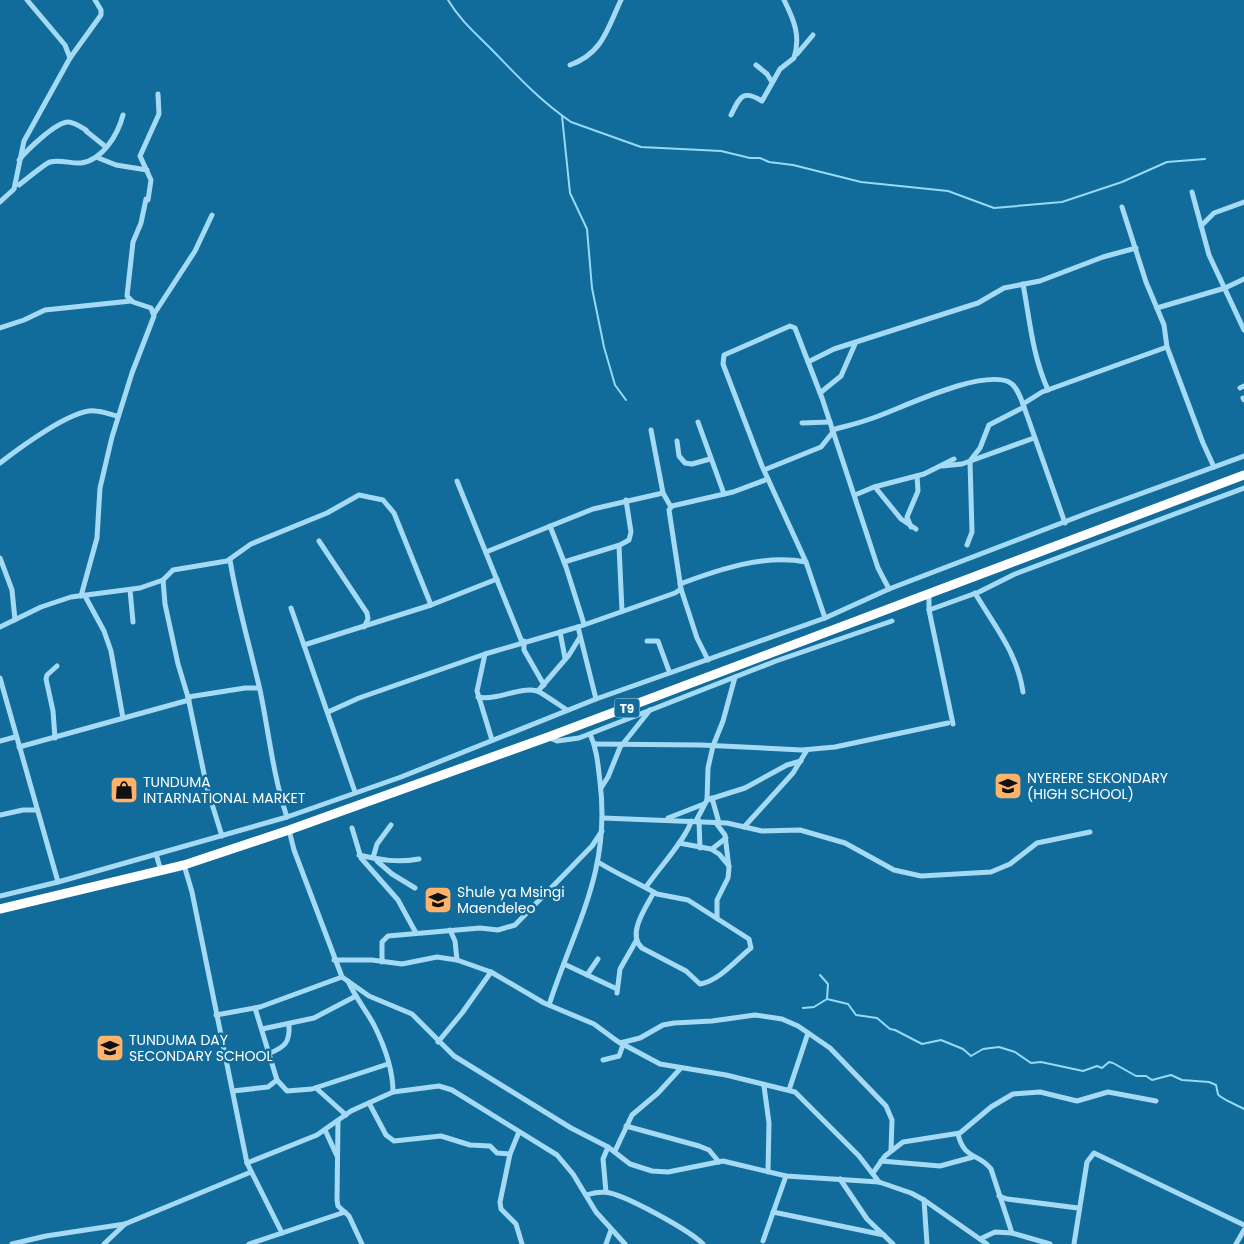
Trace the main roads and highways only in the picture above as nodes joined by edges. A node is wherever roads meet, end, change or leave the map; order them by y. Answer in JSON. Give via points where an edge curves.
{"nodes":[{"id":1,"x":1244,"y":475,"type":"edge"},
{"id":2,"x":0,"y":909,"type":"edge"}],
"edges":[{"from":1,"to":2,"type":"highway","number":"T9","via":[[929,596],[405,790],[184,865]]}]}
